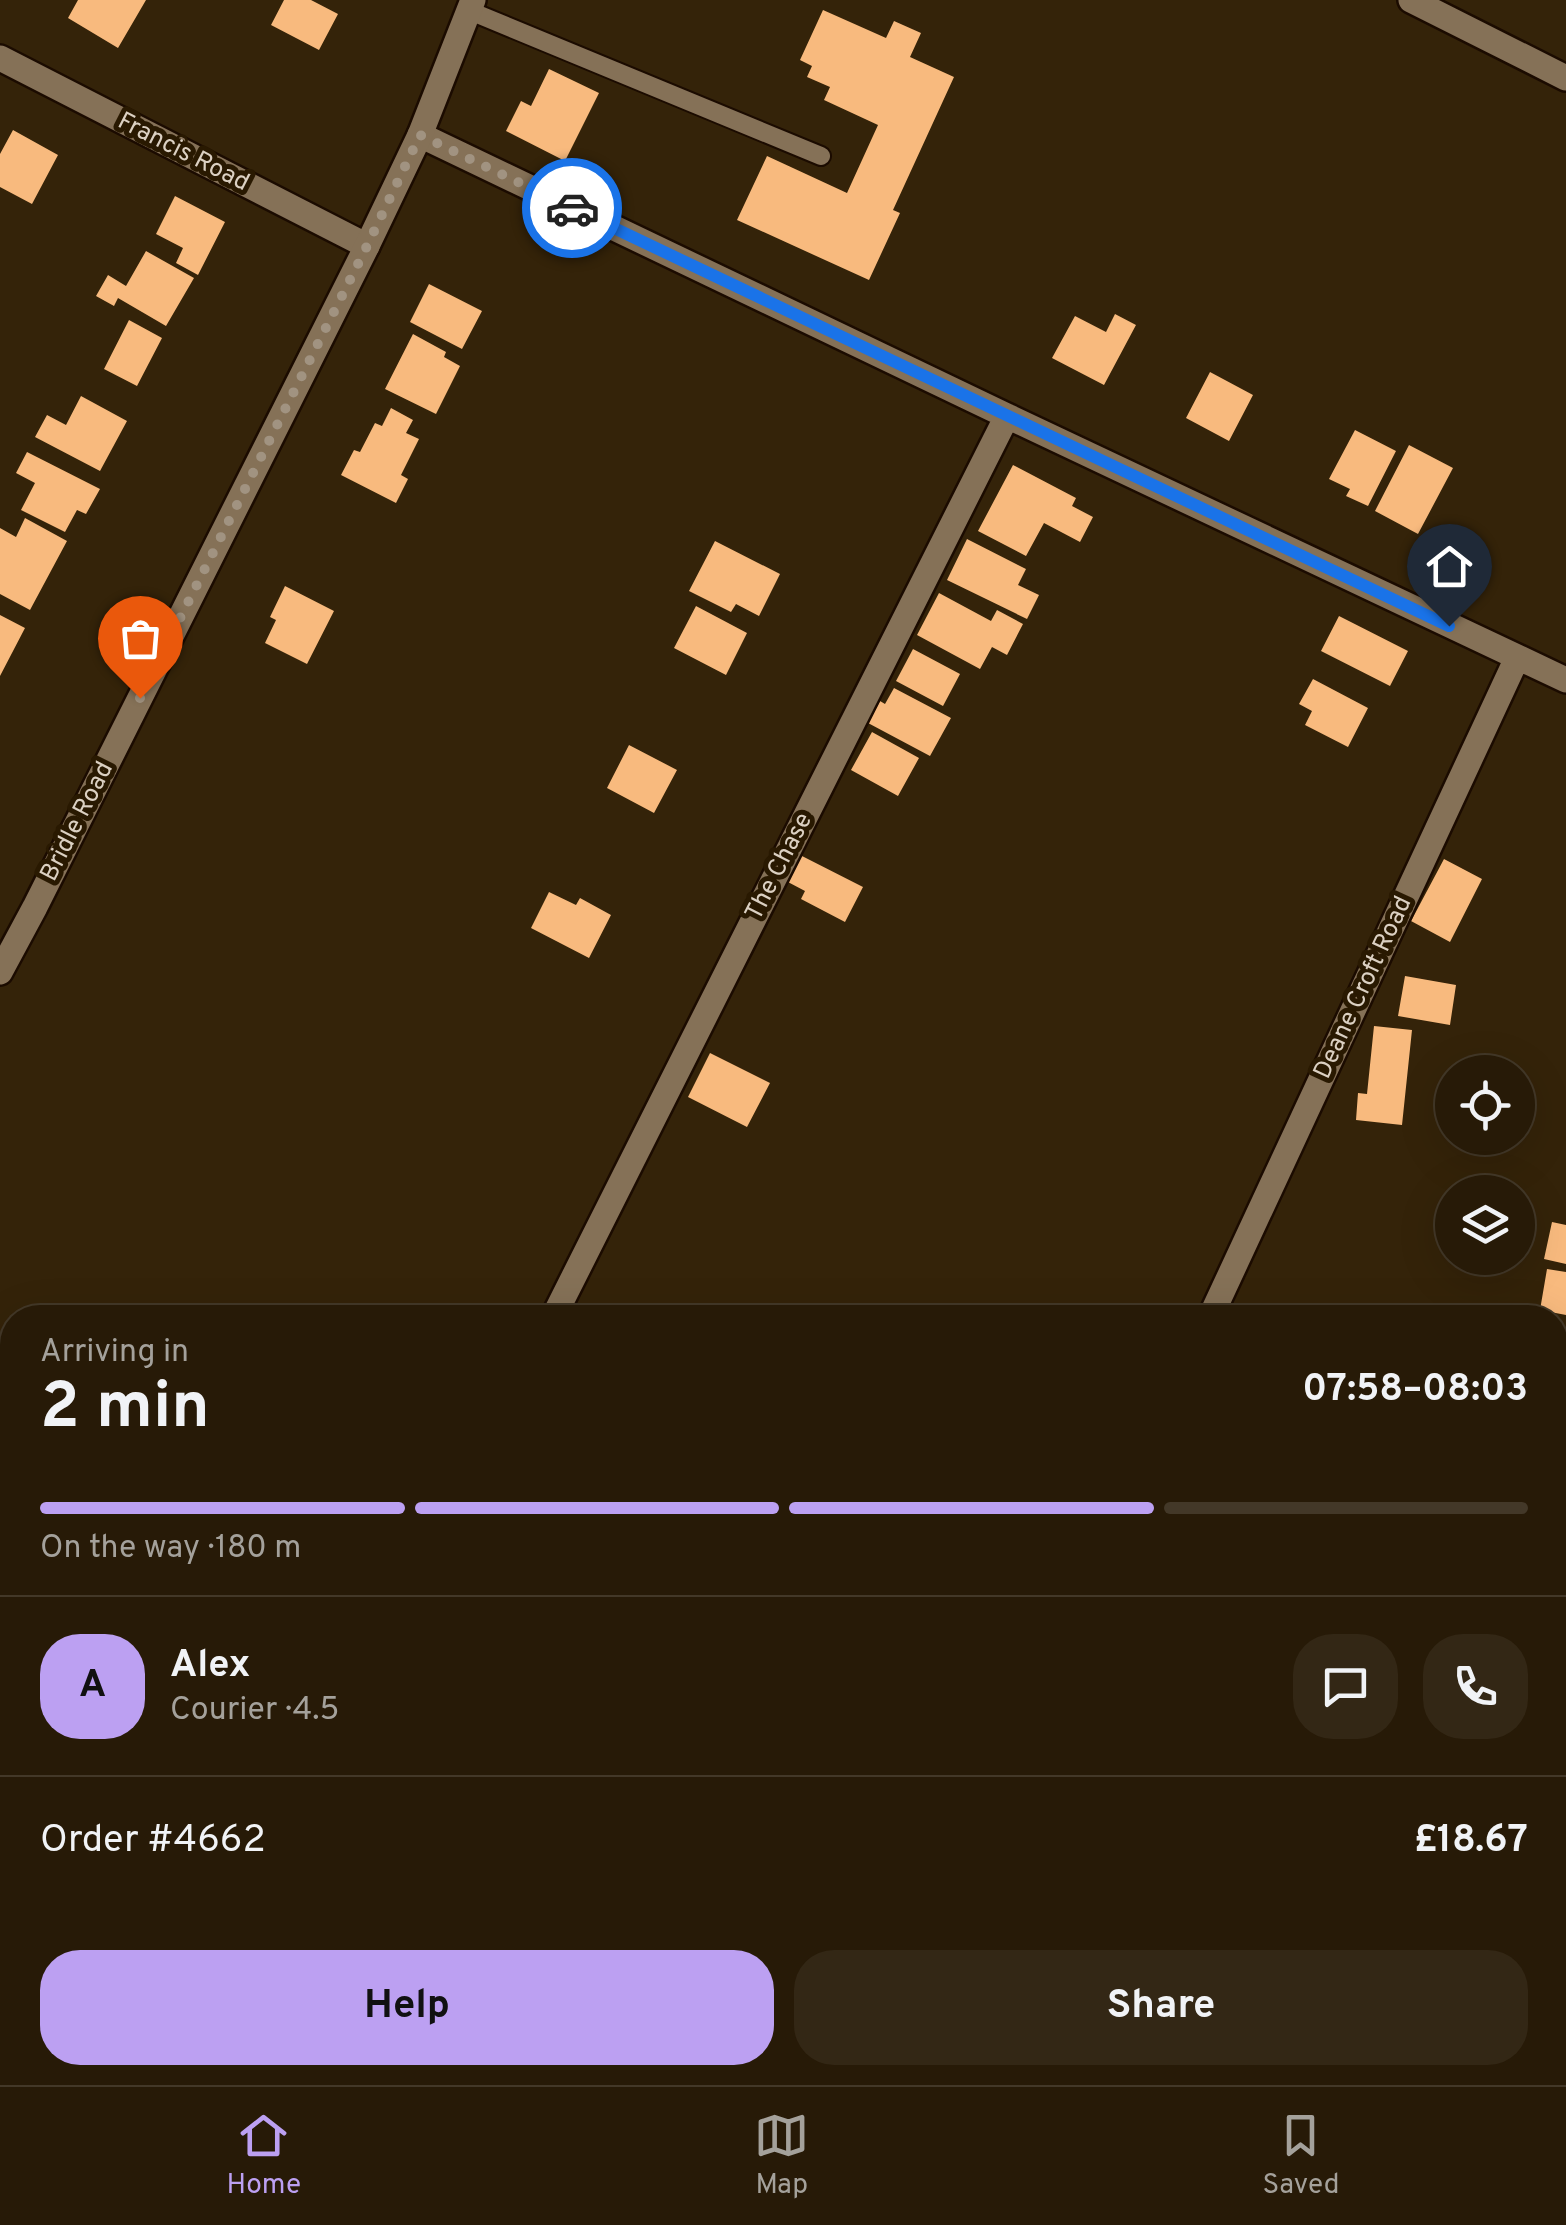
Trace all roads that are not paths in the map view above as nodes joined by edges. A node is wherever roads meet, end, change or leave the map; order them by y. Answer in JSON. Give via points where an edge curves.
{"nodes":[{"id":1,"x":1411,"y":0,"type":"edge"},
{"id":2,"x":472,"y":6,"type":"edge"},
{"id":3,"x":0,"y":58,"type":"edge"},
{"id":4,"x":1566,"y":78,"type":"edge"},
{"id":5,"x":420,"y":135,"type":"junction"},
{"id":6,"x":821,"y":156,"type":"dead end"},
{"id":7,"x":367,"y":246,"type":"junction"},
{"id":8,"x":1006,"y":416,"type":"junction"},
{"id":9,"x":1517,"y":658,"type":"junction"},
{"id":10,"x":1566,"y":680,"type":"edge"},
{"id":11,"x":0,"y":972,"type":"edge"},
{"id":12,"x":560,"y":1305,"type":"edge"},
{"id":13,"x":1216,"y":1305,"type":"edge"}],
"edges":[{"from":1,"to":4,"type":"street"},
{"from":2,"to":5,"type":"street","name":"Bridle Road"},
{"from":2,"to":6,"type":"lane"},
{"from":3,"to":7,"type":"street","name":"Francis Road"},
{"from":5,"to":7,"type":"street","name":"Bridle Road"},
{"from":5,"to":8,"type":"street"},
{"from":7,"to":11,"type":"street","name":"Bridle Road"},
{"from":8,"to":9,"type":"street"},
{"from":8,"to":12,"type":"street","name":"The Chase"},
{"from":9,"to":10,"type":"street"},
{"from":9,"to":13,"type":"street","name":"Deane Croft Road"}]}
